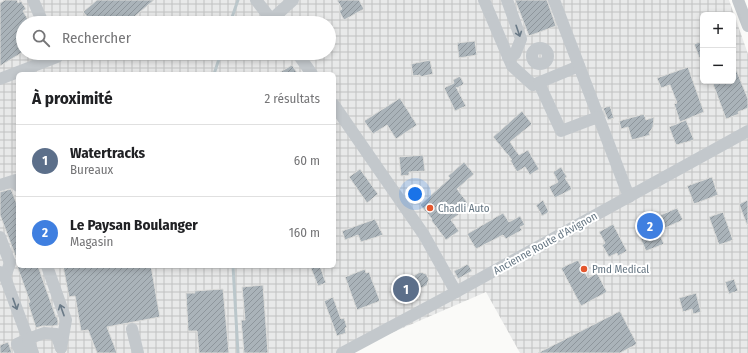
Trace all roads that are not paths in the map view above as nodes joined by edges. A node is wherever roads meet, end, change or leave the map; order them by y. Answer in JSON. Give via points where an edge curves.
{"nodes":[{"id":1,"x":33,"y":0,"type":"edge"},
{"id":2,"x":256,"y":0,"type":"edge"},
{"id":3,"x":293,"y":0,"type":"edge"},
{"id":4,"x":484,"y":0,"type":"edge"},
{"id":5,"x":508,"y":0,"type":"edge"},
{"id":6,"x":554,"y":0,"type":"edge"},
{"id":7,"x":738,"y":0,"type":"edge"},
{"id":8,"x":40,"y":16,"type":"edge"},
{"id":9,"x":268,"y":16,"type":"edge"},
{"id":10,"x":277,"y":16,"type":"edge"},
{"id":11,"x":748,"y":26,"type":"edge"},
{"id":12,"x":508,"y":57,"type":"junction"},
{"id":13,"x":48,"y":60,"type":"edge"},
{"id":14,"x":301,"y":60,"type":"edge"},
{"id":15,"x":541,"y":64,"type":"dead end"},
{"id":16,"x":579,"y":66,"type":"junction"},
{"id":17,"x":19,"y":72,"type":"edge"},
{"id":18,"x":310,"y":72,"type":"edge"},
{"id":19,"x":16,"y":73,"type":"edge"},
{"id":20,"x":0,"y":80,"type":"edge"},
{"id":21,"x":542,"y":82,"type":"junction"},
{"id":22,"x":336,"y":109,"type":"edge"},
{"id":23,"x":598,"y":117,"type":"junction"},
{"id":24,"x":748,"y":131,"type":"edge"},
{"id":25,"x":16,"y":181,"type":"edge"},
{"id":26,"x":0,"y":185,"type":"edge"},
{"id":27,"x":629,"y":197,"type":"junction"},
{"id":28,"x":0,"y":237,"type":"edge"},
{"id":29,"x":48,"y":268,"type":"edge"},
{"id":30,"x":3,"y":274,"type":"edge"},
{"id":31,"x":456,"y":292,"type":"junction"},
{"id":32,"x":132,"y":329,"type":"dead end"},
{"id":33,"x":28,"y":339,"type":"junction"},
{"id":34,"x":62,"y":351,"type":"edge"},
{"id":35,"x":20,"y":353,"type":"edge"},
{"id":36,"x":33,"y":353,"type":"edge"},
{"id":37,"x":138,"y":353,"type":"edge"},
{"id":38,"x":342,"y":353,"type":"edge"}],
"edges":[{"from":1,"to":8,"type":"street"},
{"from":2,"to":9,"type":"street"},
{"from":3,"to":10,"type":"street"},
{"from":4,"to":12,"type":"street"},
{"from":5,"to":12,"type":"street","one_way":true,"via":[[521,39],[515,54]]},
{"from":6,"to":16,"type":"street"},
{"from":7,"to":11,"type":"street"},
{"from":12,"to":21,"type":"street","via":[[512,66],[533,85]]},
{"from":13,"to":17,"type":"street"},
{"from":14,"to":18,"type":"street"},
{"from":15,"to":21,"type":"street"},
{"from":16,"to":21,"type":"street"},
{"from":16,"to":23,"type":"street"},
{"from":19,"to":20,"type":"street"},
{"from":21,"to":23,"type":"street","via":[[561,131]]},
{"from":22,"to":31,"type":"street","via":[[424,235]]},
{"from":23,"to":27,"type":"street"},
{"from":24,"to":27,"type":"street","name":"Ancienne Route d'Avignon"},
{"from":25,"to":26,"type":"street"},
{"from":27,"to":31,"type":"street","name":"Ancienne Route d'Avignon"},
{"from":28,"to":30,"type":"street","via":[[10,263]]},
{"from":34,"to":29,"type":"street","one_way":true,"via":[[66,320]]},
{"from":30,"to":33,"type":"street","one_way":true},
{"from":31,"to":38,"type":"street","name":"Ancienne Route d'Avignon"},
{"from":32,"to":37,"type":"street"},
{"from":33,"to":34,"type":"street","via":[[44,333],[56,334]]},
{"from":33,"to":35,"type":"street","via":[[17,344]]},
{"from":33,"to":36,"type":"street"}]}
